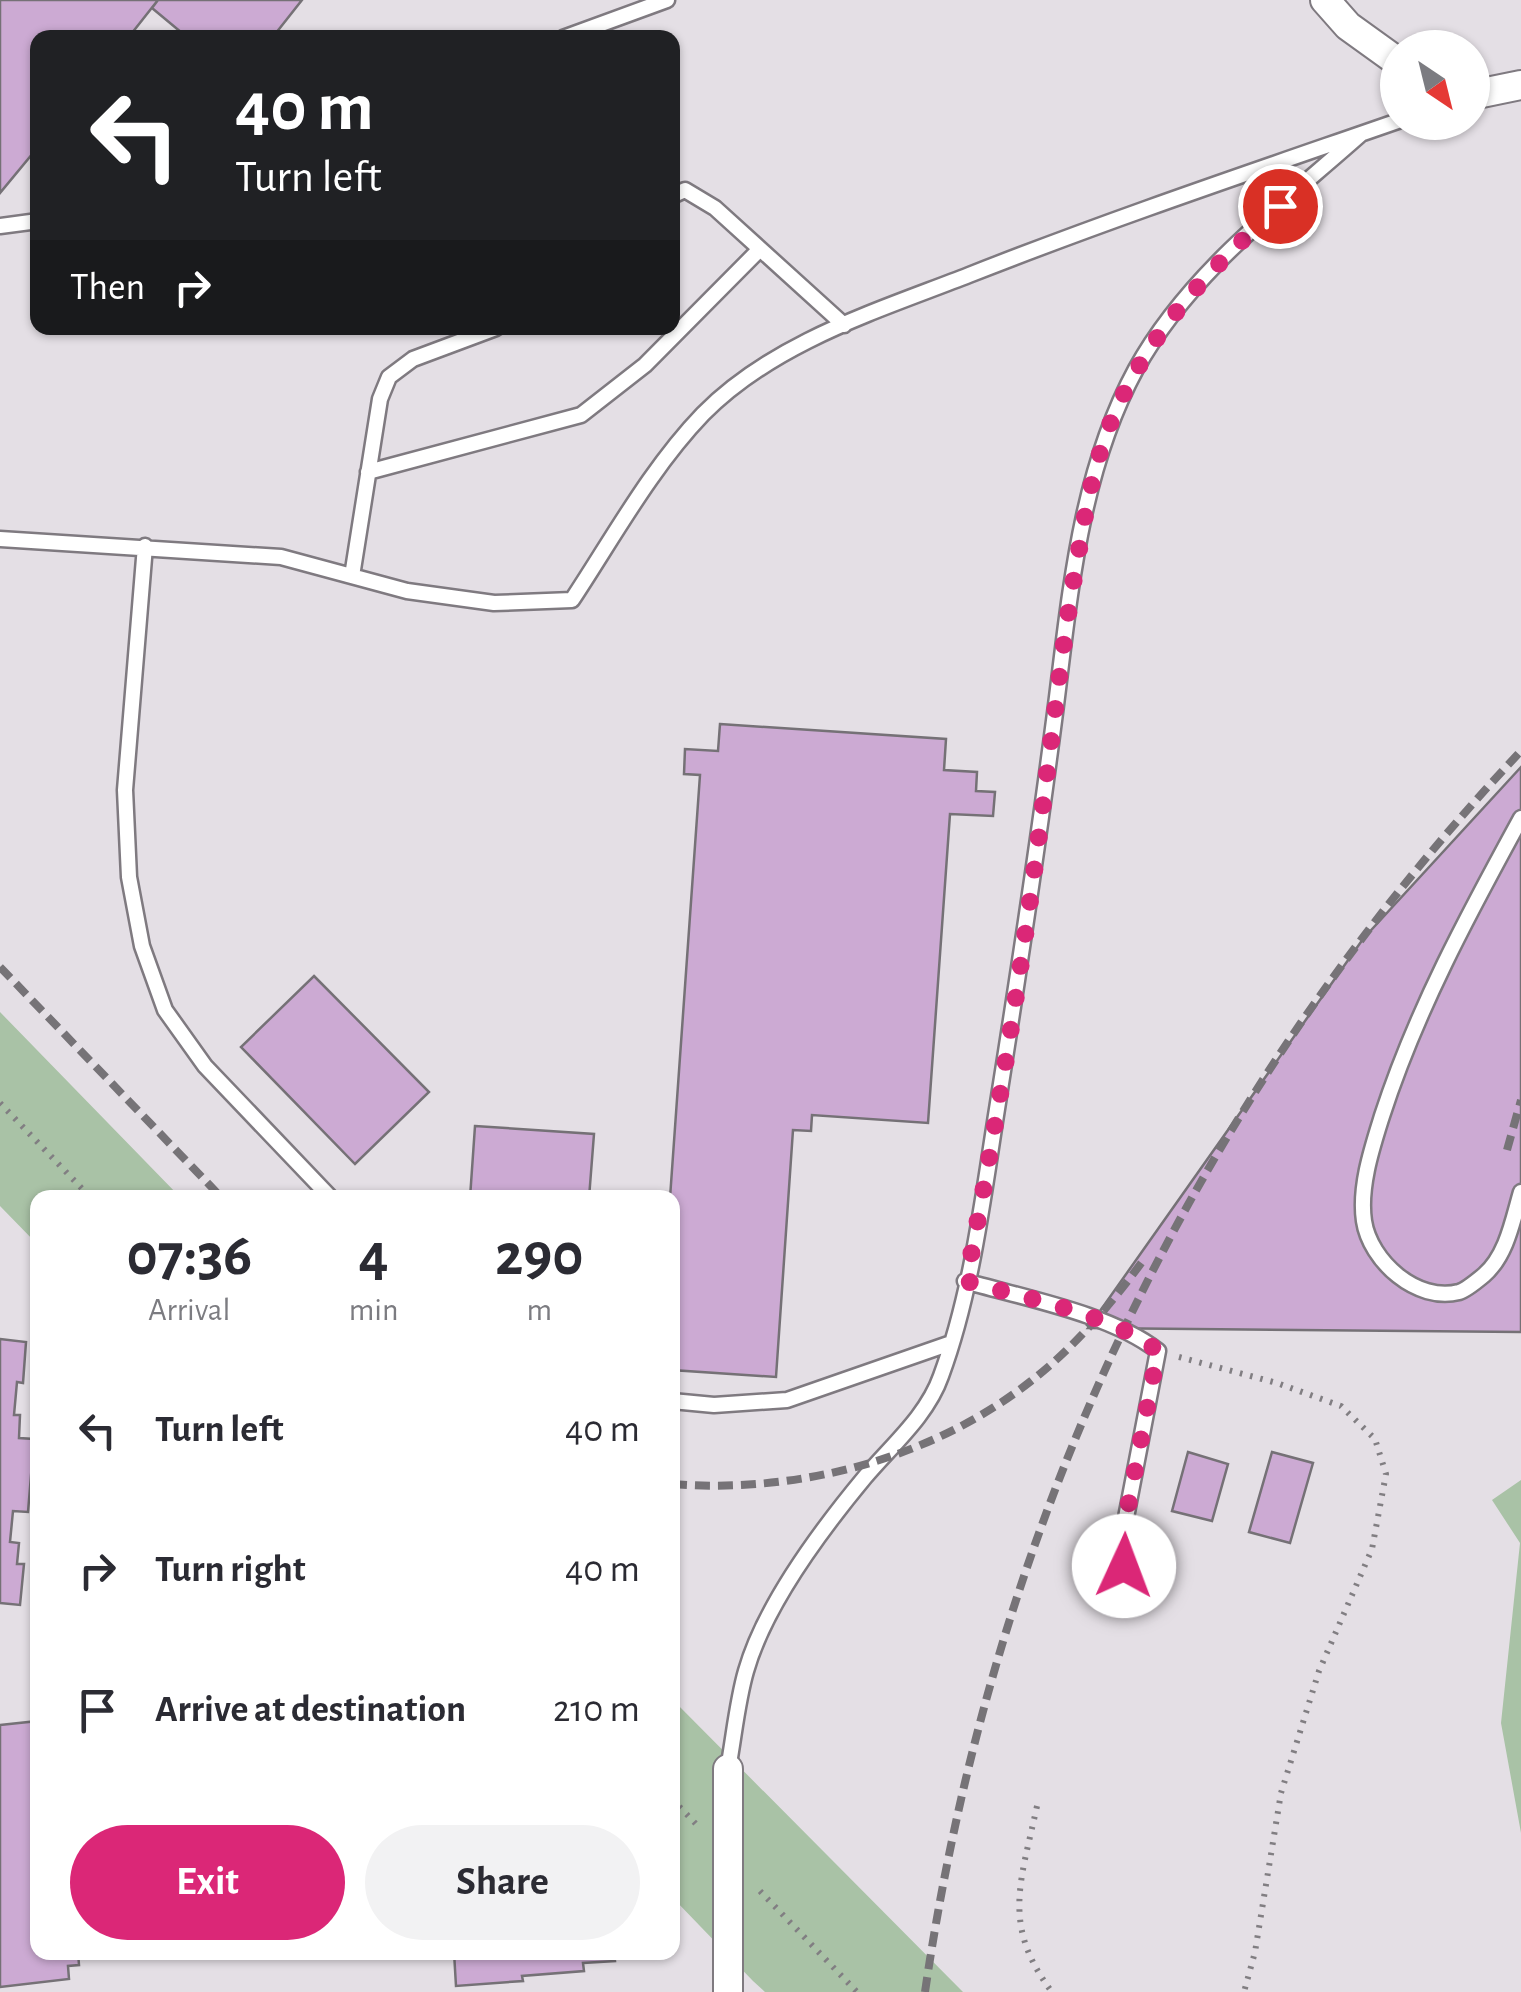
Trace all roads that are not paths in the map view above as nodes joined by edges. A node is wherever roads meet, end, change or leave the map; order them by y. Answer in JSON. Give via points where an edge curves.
{"nodes":[{"id":1,"x":667,"y":0,"type":"edge"},
{"id":2,"x":1325,"y":0,"type":"edge"},
{"id":3,"x":585,"y":30,"type":"edge"},
{"id":4,"x":1380,"y":49,"type":"edge"},
{"id":5,"x":1521,"y":86,"type":"edge"},
{"id":6,"x":1490,"y":92,"type":"edge"},
{"id":7,"x":1380,"y":127,"type":"edge"},
{"id":8,"x":1361,"y":134,"type":"junction"},
{"id":9,"x":680,"y":192,"type":"edge"},
{"id":10,"x":30,"y":222,"type":"edge"},
{"id":11,"x":0,"y":226,"type":"edge"},
{"id":12,"x":760,"y":249,"type":"junction"},
{"id":13,"x":844,"y":326,"type":"junction"},
{"id":14,"x":680,"y":330,"type":"edge"},
{"id":15,"x":477,"y":335,"type":"edge"},
{"id":16,"x":675,"y":335,"type":"edge"},
{"id":17,"x":368,"y":472,"type":"junction"},
{"id":18,"x":0,"y":538,"type":"edge"},
{"id":19,"x":145,"y":546,"type":"junction"},
{"id":20,"x":352,"y":576,"type":"junction"},
{"id":21,"x":1521,"y":818,"type":"edge"},
{"id":22,"x":322,"y":1190,"type":"edge"},
{"id":23,"x":1521,"y":1192,"type":"edge"},
{"id":24,"x":966,"y":1281,"type":"junction"},
{"id":25,"x":951,"y":1343,"type":"junction"},
{"id":26,"x":680,"y":1402,"type":"edge"},
{"id":27,"x":1136,"y":1573,"type":"dead end"},
{"id":28,"x":728,"y":1769,"type":"joint"},
{"id":29,"x":728,"y":1992,"type":"edge"}],
"edges":[{"from":1,"to":3,"type":"lane"},
{"from":2,"to":4,"type":"street"},
{"from":5,"to":6,"type":"street"},
{"from":7,"to":8,"type":"lane"},
{"from":8,"to":13,"type":"lane","via":[[1128,213]]},
{"from":8,"to":24,"type":"lane","via":[[1174,310],[1137,368],[1091,479],[1029,910]]},
{"from":9,"to":12,"type":"lane","via":[[715,208]]},
{"from":10,"to":11,"type":"lane"},
{"from":12,"to":13,"type":"lane"},
{"from":12,"to":14,"type":"lane"},
{"from":13,"to":20,"type":"lane","via":[[752,372],[702,415],[650,480],[572,600],[494,603]]},
{"from":15,"to":17,"type":"lane","via":[[413,359],[388,378]]},
{"from":16,"to":17,"type":"lane","via":[[581,415]]},
{"from":17,"to":20,"type":"lane"},
{"from":18,"to":19,"type":"lane"},
{"from":19,"to":20,"type":"lane","via":[[282,557]]},
{"from":19,"to":22,"type":"lane","via":[[125,790],[142,946],[165,1010],[205,1066]]},
{"from":21,"to":23,"type":"lane","via":[[1462,926],[1395,1076],[1370,1152],[1364,1222],[1378,1256],[1396,1276],[1426,1291],[1459,1292],[1487,1272],[1507,1240]]},
{"from":24,"to":25,"type":"lane"},
{"from":24,"to":27,"type":"lane","via":[[1113,1325],[1158,1351],[1119,1554]]},
{"from":25,"to":26,"type":"lane","via":[[787,1400]]},
{"from":25,"to":28,"type":"lane","via":[[940,1381],[910,1428],[864,1478],[779,1598],[747,1669]]},
{"from":28,"to":29,"type":"street"}]}
